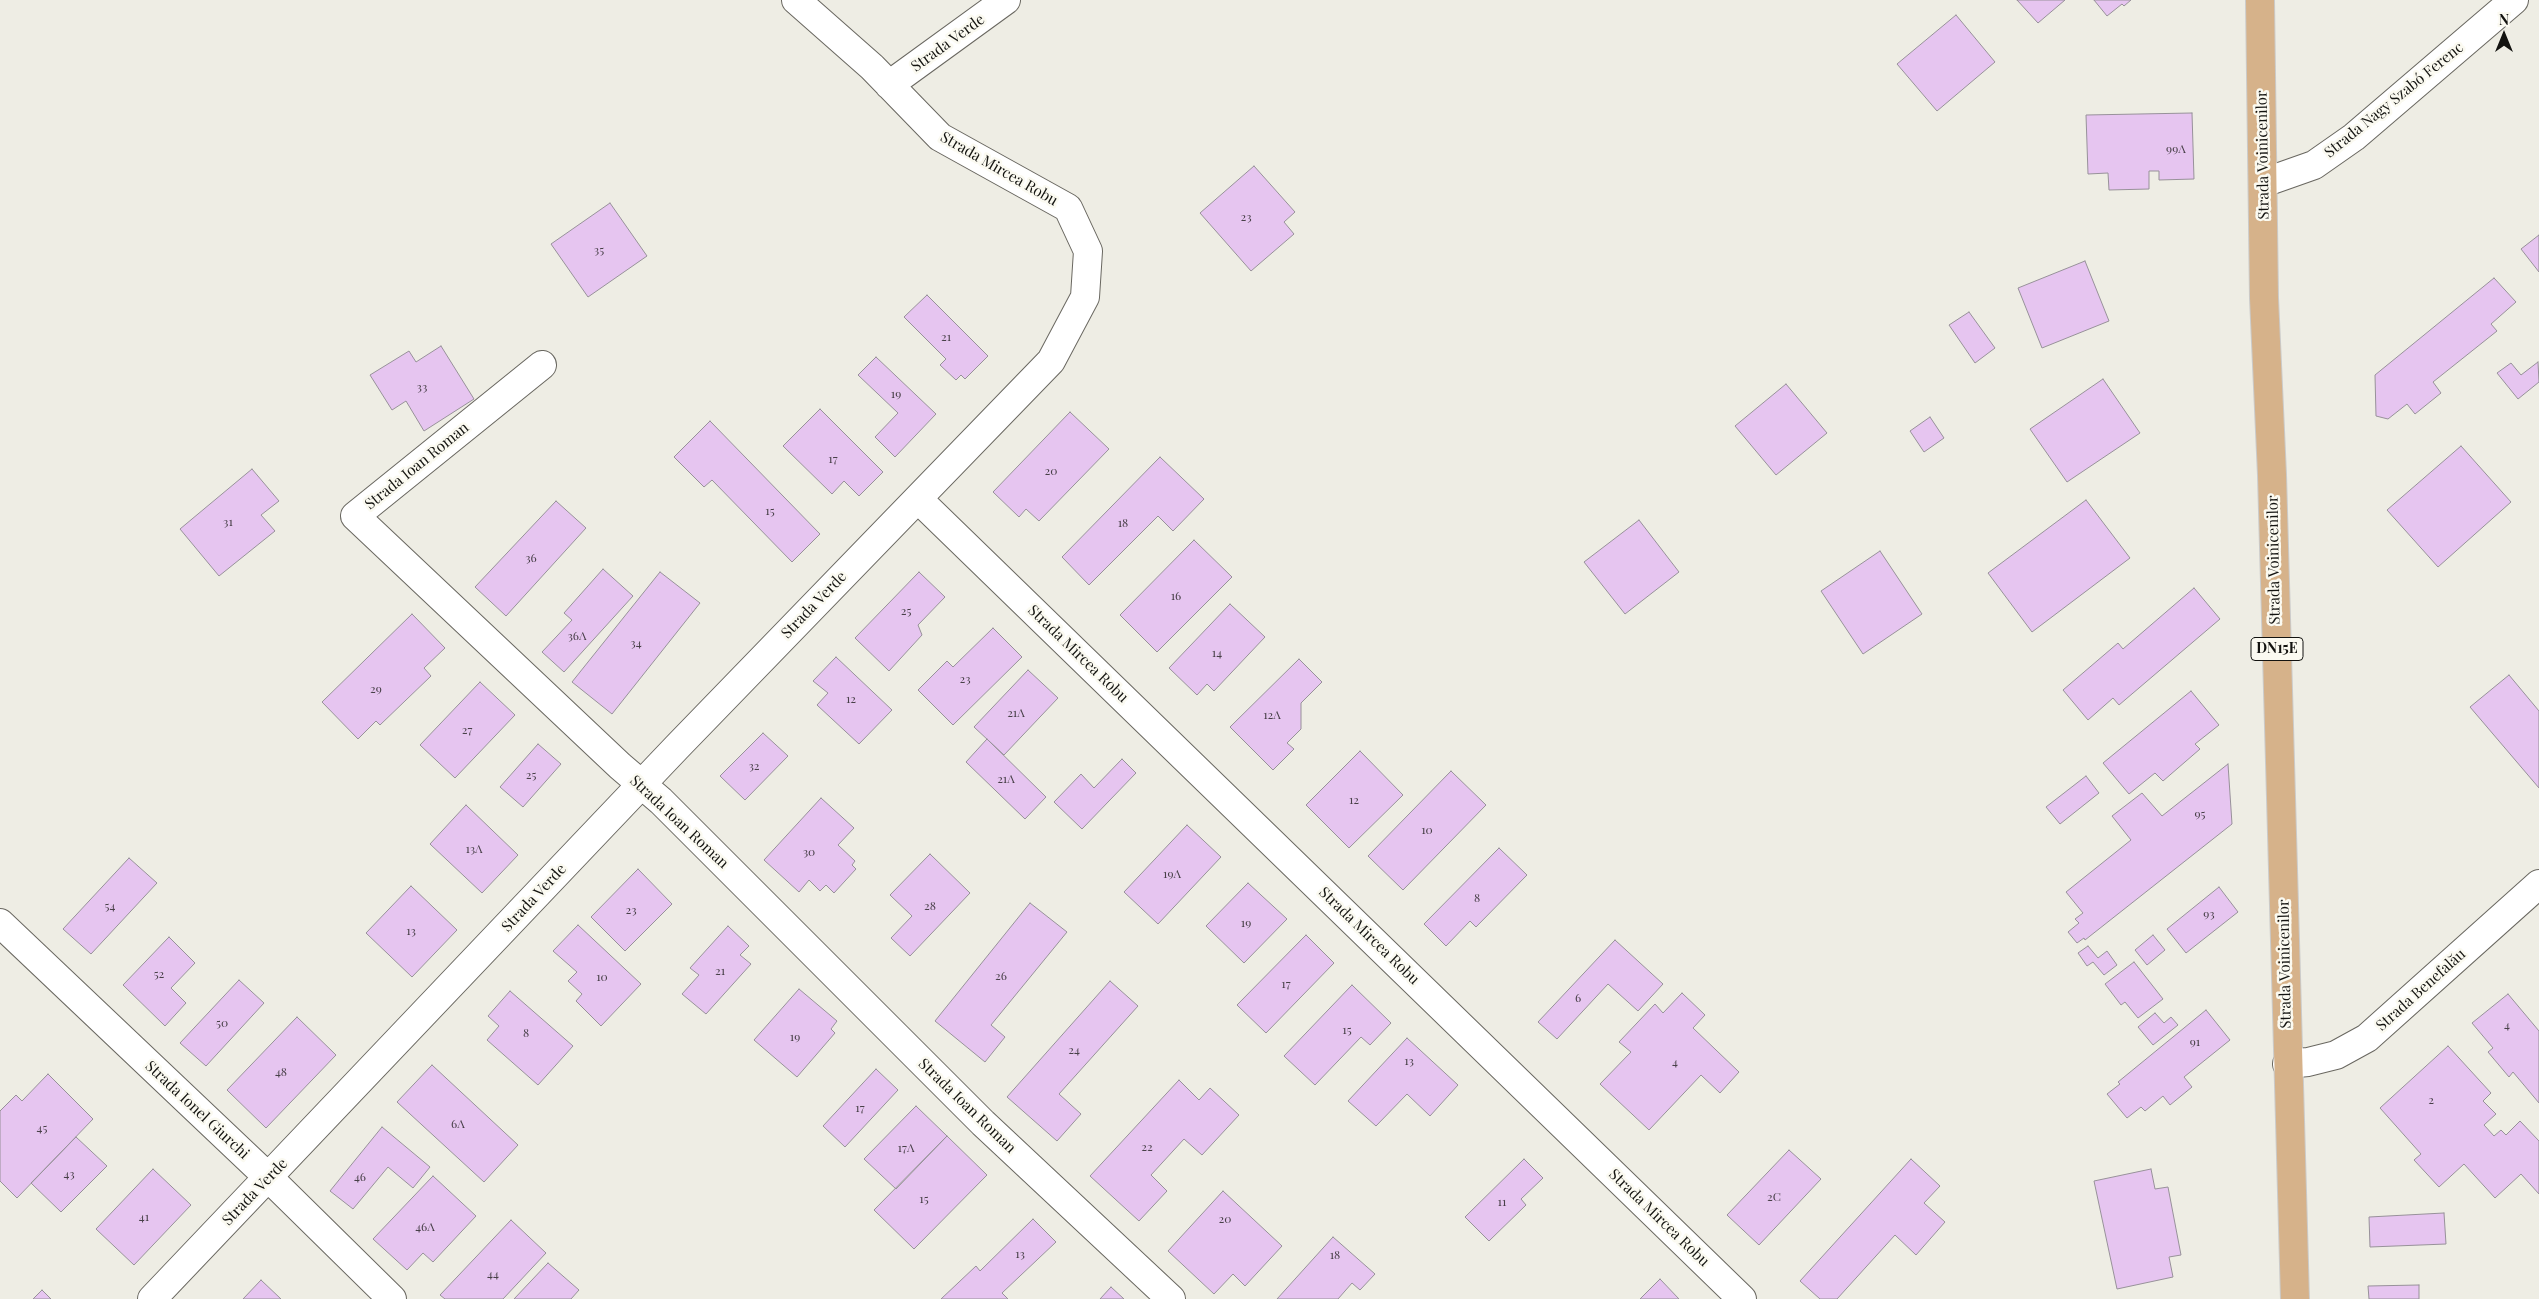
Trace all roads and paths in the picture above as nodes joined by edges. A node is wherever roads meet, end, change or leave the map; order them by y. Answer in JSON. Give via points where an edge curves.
{"nodes":[{"id":1,"x":796,"y":0,"type":"edge"},
{"id":2,"x":1006,"y":0,"type":"edge"},
{"id":3,"x":2260,"y":0,"type":"edge"},
{"id":4,"x":2514,"y":0,"type":"edge"},
{"id":5,"x":889,"y":85,"type":"junction"},
{"id":6,"x":2263,"y":183,"type":"junction"},
{"id":7,"x":542,"y":366,"type":"dead end"},
{"id":8,"x":918,"y":499,"type":"junction"},
{"id":9,"x":642,"y":786,"type":"junction"},
{"id":10,"x":2539,"y":884,"type":"edge"},
{"id":11,"x":0,"y":923,"type":"edge"},
{"id":12,"x":2287,"y":1064,"type":"junction"},
{"id":13,"x":269,"y":1178,"type":"junction"},
{"id":14,"x":152,"y":1299,"type":"edge"},
{"id":15,"x":392,"y":1299,"type":"edge"},
{"id":16,"x":1171,"y":1299,"type":"edge"},
{"id":17,"x":1742,"y":1299,"type":"edge"},
{"id":18,"x":2294,"y":1299,"type":"edge"}],
"edges":[{"from":1,"to":5,"type":"street","name":"Strada Mircea Robu"},
{"from":2,"to":5,"type":"street","name":"Strada Verde"},
{"from":3,"to":6,"type":"main road","name":"Strada Voinicenilor","number":"DN15E"},
{"from":4,"to":6,"type":"street","name":"Strada Nagy Szabó Ferenc","via":[[2354,137],[2314,165]]},
{"from":5,"to":8,"type":"street","name":"Strada Mircea Robu","via":[[940,137],[1068,208],[1088,252],[1085,298],[1051,360]]},
{"from":6,"to":12,"type":"main road","name":"Strada Voinicenilor","number":"DN15E"},
{"from":7,"to":9,"type":"street","name":"Strada Ioan Roman","via":[[355,516]]},
{"from":8,"to":9,"type":"street","name":"Strada Verde"},
{"from":8,"to":17,"type":"street","name":"Strada Mircea Robu"},
{"from":9,"to":13,"type":"street","name":"Strada Verde"},
{"from":9,"to":16,"type":"street","name":"Strada Ioan Roman","via":[[661,801],[984,1123]]},
{"from":10,"to":12,"type":"street","name":"Strada Benefalău","via":[[2367,1038],[2336,1055]]},
{"from":11,"to":13,"type":"street","name":"Strada Ionel Giurchi"},
{"from":12,"to":18,"type":"main road","name":"Strada Voinicenilor","number":"DN15E"},
{"from":13,"to":14,"type":"street","name":"Strada Verde"},
{"from":13,"to":15,"type":"street","name":"Strada Ionel Giurchi"}]}
